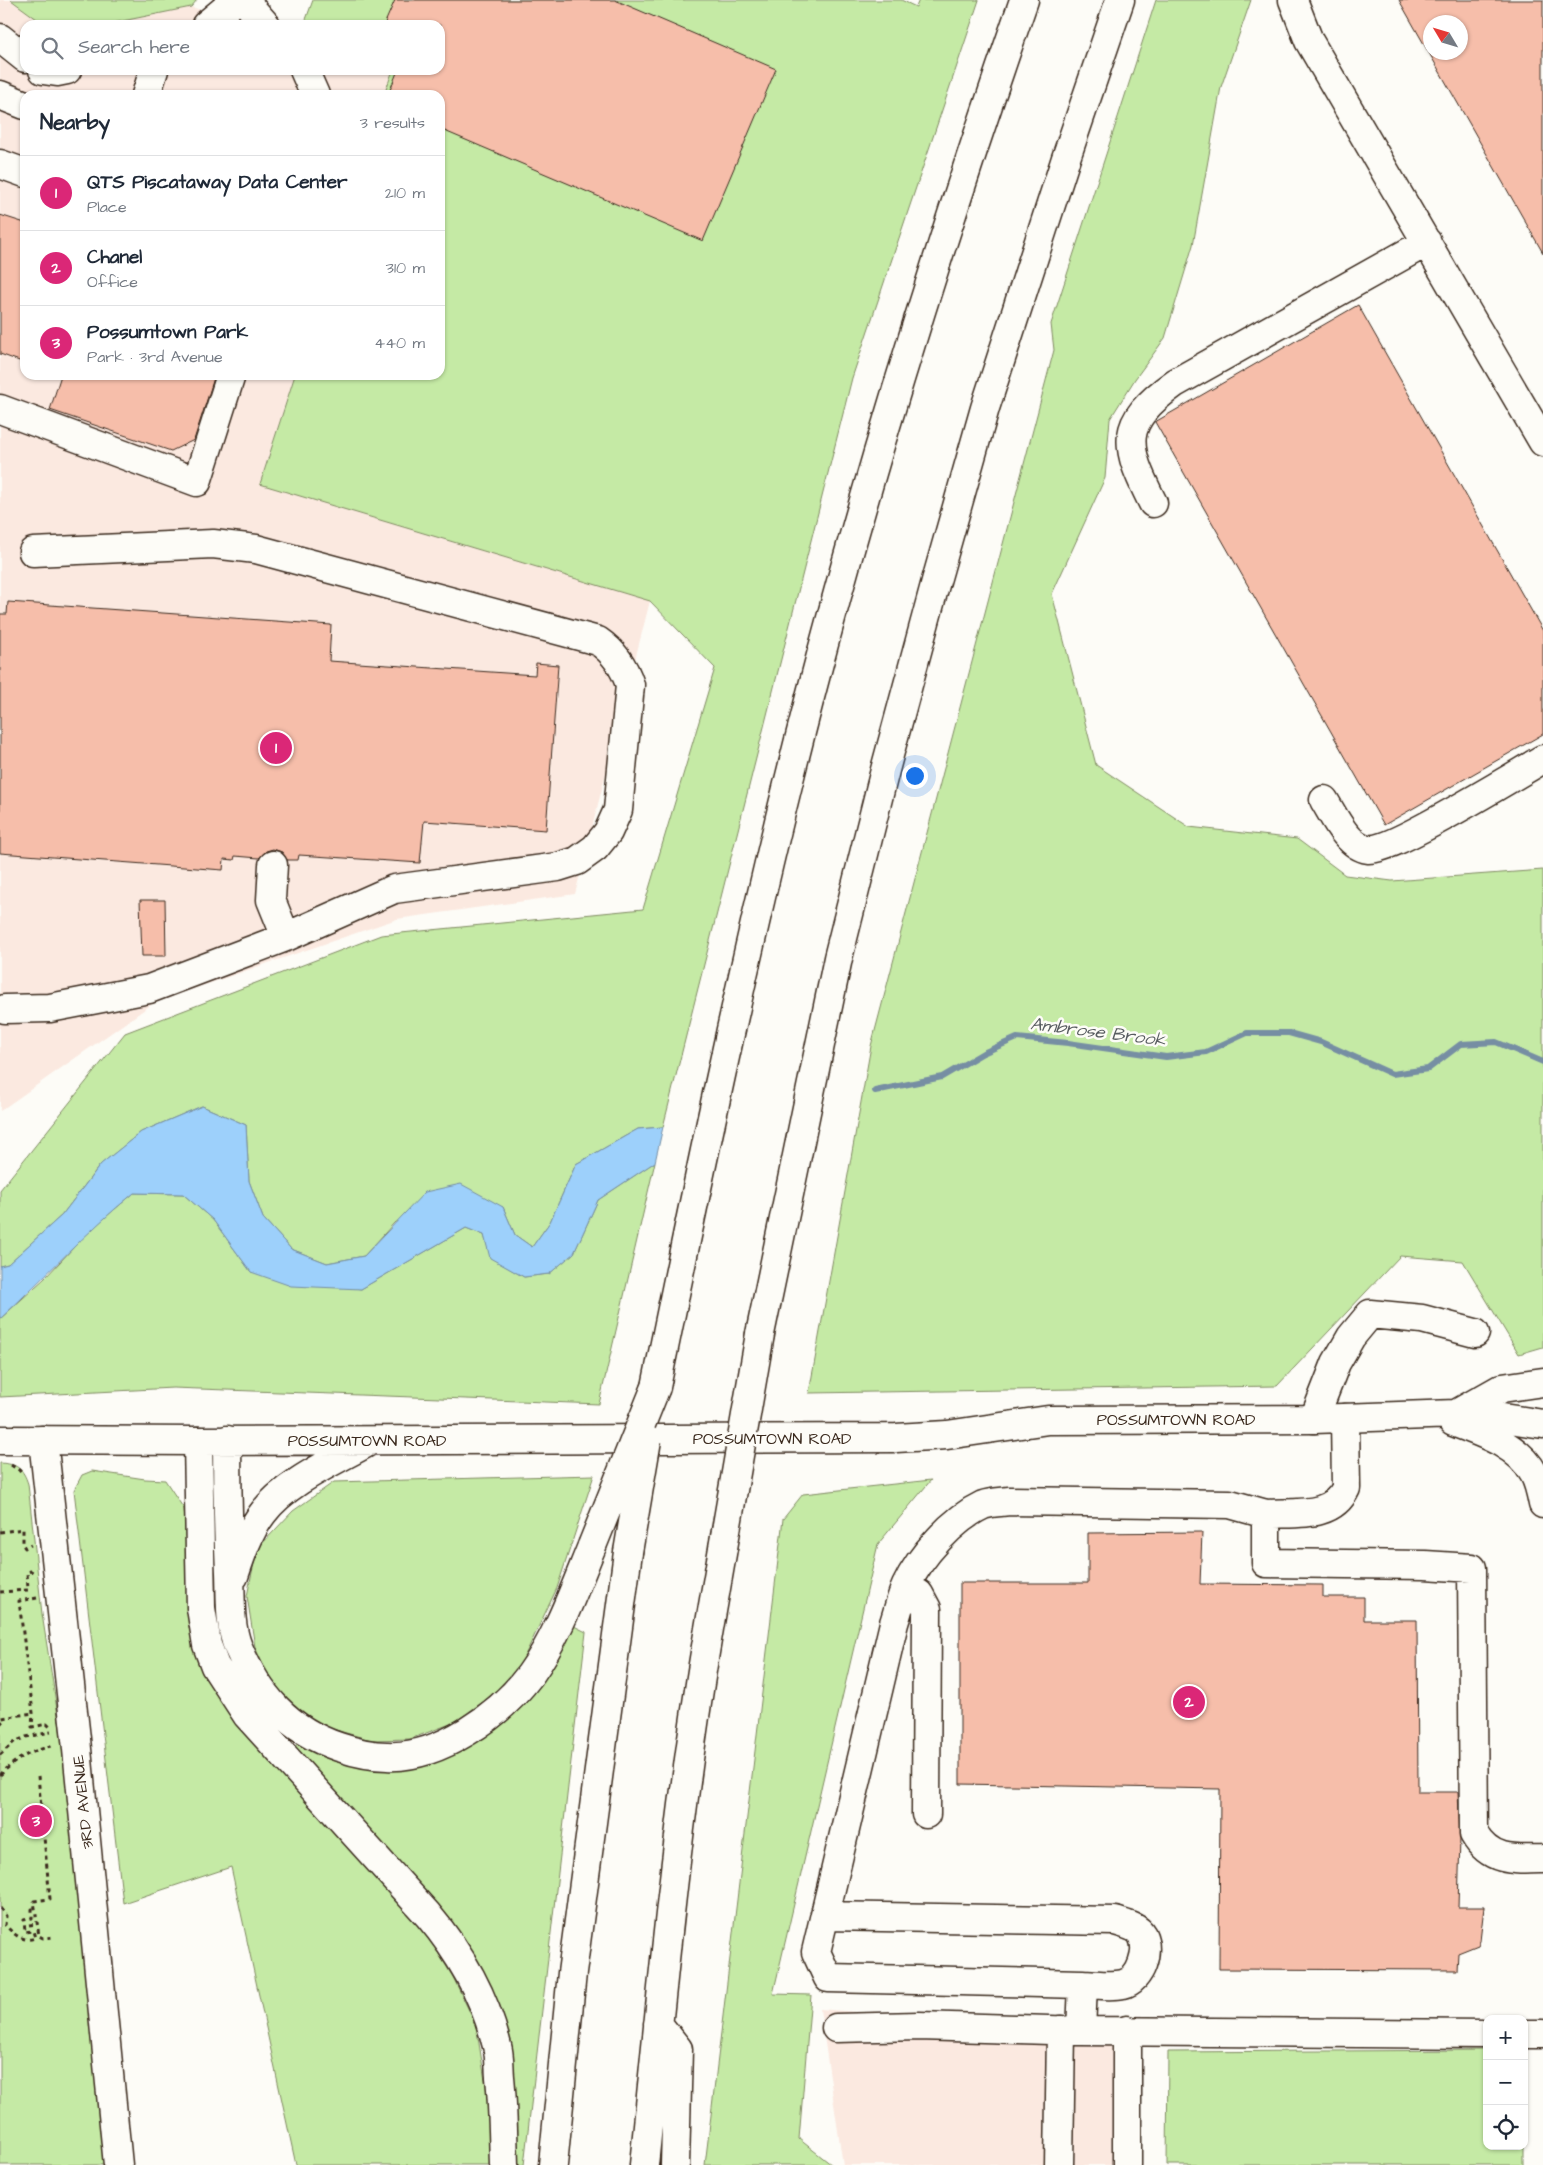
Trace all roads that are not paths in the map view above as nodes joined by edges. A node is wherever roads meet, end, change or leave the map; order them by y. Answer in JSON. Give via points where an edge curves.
{"nodes":[{"id":1,"x":236,"y":0,"type":"edge"},
{"id":2,"x":244,"y":0,"type":"edge"},
{"id":3,"x":1024,"y":0,"type":"edge"},
{"id":4,"x":1120,"y":0,"type":"edge"},
{"id":5,"x":1293,"y":0,"type":"edge"},
{"id":6,"x":212,"y":20,"type":"edge"},
{"id":7,"x":262,"y":20,"type":"edge"},
{"id":8,"x":0,"y":38,"type":"edge"},
{"id":9,"x":20,"y":54,"type":"edge"},
{"id":10,"x":306,"y":75,"type":"edge"},
{"id":11,"x":313,"y":90,"type":"edge"},
{"id":12,"x":0,"y":95,"type":"edge"},
{"id":13,"x":20,"y":103,"type":"edge"},
{"id":14,"x":0,"y":164,"type":"edge"},
{"id":15,"x":20,"y":171,"type":"edge"},
{"id":16,"x":1427,"y":242,"type":"junction"},
{"id":17,"x":229,"y":380,"type":"edge"},
{"id":18,"x":0,"y":409,"type":"edge"},
{"id":19,"x":1543,"y":442,"type":"edge"},
{"id":20,"x":1153,"y":503,"type":"dead end"},
{"id":21,"x":33,"y":552,"type":"dead end"},
{"id":22,"x":1543,"y":759,"type":"edge"},
{"id":23,"x":1324,"y":800,"type":"dead end"},
{"id":24,"x":273,"y":865,"type":"dead end"},
{"id":25,"x":286,"y":937,"type":"junction"},
{"id":26,"x":5,"y":1009,"type":"dead end"},
{"id":27,"x":1476,"y":1334,"type":"dead end"},
{"id":28,"x":1543,"y":1382,"type":"edge"},
{"id":29,"x":656,"y":1387,"type":"junction"},
{"id":30,"x":1445,"y":1415,"type":"junction"},
{"id":31,"x":1345,"y":1418,"type":"junction"},
{"id":32,"x":1314,"y":1419,"type":"junction"},
{"id":33,"x":1543,"y":1424,"type":"edge"},
{"id":34,"x":43,"y":1440,"type":"junction"},
{"id":35,"x":227,"y":1440,"type":"junction"},
{"id":36,"x":198,"y":1441,"type":"junction"},
{"id":37,"x":370,"y":1442,"type":"junction"},
{"id":38,"x":5,"y":1452,"type":"edge"},
{"id":39,"x":1543,"y":1504,"type":"edge"},
{"id":40,"x":1266,"y":1514,"type":"junction"},
{"id":41,"x":230,"y":1587,"type":"junction"},
{"id":42,"x":906,"y":1587,"type":"junction"},
{"id":43,"x":926,"y":1814,"type":"dead end"},
{"id":44,"x":1543,"y":1859,"type":"edge"},
{"id":45,"x":825,"y":1916,"type":"junction"},
{"id":46,"x":1083,"y":1984,"type":"junction"},
{"id":47,"x":658,"y":2024,"type":"junction"},
{"id":48,"x":836,"y":2028,"type":"dead end"},
{"id":49,"x":1071,"y":2030,"type":"junction"},
{"id":50,"x":1126,"y":2030,"type":"junction"},
{"id":51,"x":1483,"y":2034,"type":"edge"},
{"id":52,"x":1528,"y":2034,"type":"edge"},
{"id":53,"x":1543,"y":2034,"type":"edge"},
{"id":54,"x":118,"y":2165,"type":"edge"},
{"id":55,"x":504,"y":2165,"type":"edge"},
{"id":56,"x":552,"y":2165,"type":"edge"},
{"id":57,"x":644,"y":2165,"type":"edge"},
{"id":58,"x":675,"y":2165,"type":"edge"},
{"id":59,"x":1059,"y":2165,"type":"edge"},
{"id":60,"x":1127,"y":2165,"type":"edge"}],
"edges":[{"from":1,"to":6,"type":"main road"},
{"from":2,"to":7,"type":"main road"},
{"from":3,"to":29,"type":"main road","via":[[904,366],[854,532],[809,699],[731,1020]]},
{"from":4,"to":47,"type":"main road","bridge":true,"via":[[985,408],[885,770],[838,958],[760,1334],[723,1548],[699,1691]]},
{"from":5,"to":16,"type":"main road","via":[[1309,41]]},
{"from":8,"to":9,"type":"main road"},
{"from":10,"to":11,"type":"main road"},
{"from":12,"to":13,"type":"main road"},
{"from":14,"to":15,"type":"main road"},
{"from":16,"to":19,"type":"main road"},
{"from":16,"to":20,"type":"main road","via":[[1182,379],[1145,407],[1135,423],[1130,445],[1137,471]]},
{"from":17,"to":18,"type":"main road","via":[[197,482]]},
{"from":21,"to":25,"type":"main road","via":[[213,544],[256,549],[580,635],[612,650],[630,685],[618,810],[608,832],[595,848],[577,861],[558,867],[394,889]]},
{"from":22,"to":23,"type":"main road","via":[[1381,848],[1358,846],[1345,834]]},
{"from":24,"to":25,"type":"main road","via":[[271,900]]},
{"from":25,"to":26,"type":"main road","via":[[149,989],[50,1008]]},
{"from":27,"to":32,"type":"main road","via":[[1422,1319],[1370,1314],[1336,1363]]},
{"from":28,"to":30,"type":"main road","via":[[1502,1388]]},
{"from":29,"to":41,"type":"main road","bridge":true,"via":[[550,1644],[529,1676],[507,1700],[460,1736],[417,1753],[388,1757],[351,1750],[306,1733],[266,1697],[249,1671],[237,1645]]},
{"from":29,"to":56,"type":"main road","bridge":true,"via":[[628,1552],[572,1973]]},
{"from":30,"to":31,"type":"main road","name":"POSSUMTOWN ROAD"},
{"from":30,"to":33,"type":"main road","name":"POSSUMTOWN ROAD","via":[[1496,1417]]},
{"from":30,"to":39,"type":"main road","via":[[1511,1449],[1524,1460],[1535,1475]]},
{"from":31,"to":32,"type":"main road","name":"POSSUMTOWN ROAD"},
{"from":31,"to":40,"type":"main road","via":[[1346,1488],[1338,1501],[1324,1511]]},
{"from":32,"to":37,"type":"main road","name":"POSSUMTOWN ROAD","via":[[1048,1420],[947,1435],[896,1438]]},
{"from":34,"to":36,"type":"main road","name":"POSSUMTOWN ROAD"},
{"from":34,"to":38,"type":"main road","name":"POSSUMTOWN ROAD"},
{"from":34,"to":54,"type":"main road","name":"3RD AVENUE"},
{"from":35,"to":36,"type":"main road","name":"POSSUMTOWN ROAD"},
{"from":35,"to":37,"type":"main road","name":"POSSUMTOWN ROAD"},
{"from":35,"to":41,"type":"main road"},
{"from":36,"to":55,"type":"main road","via":[[201,1608],[207,1644],[215,1666],[247,1715],[450,1941],[484,2005],[498,2048]]},
{"from":37,"to":41,"type":"main road","via":[[300,1482],[263,1512],[240,1558]]},
{"from":40,"to":42,"type":"main road","via":[[1230,1504],[1010,1501],[984,1505],[962,1518],[932,1546]]},
{"from":40,"to":44,"type":"main road","via":[[1266,1563],[1472,1568],[1474,1834],[1487,1851],[1496,1856]]},
{"from":42,"to":43,"type":"main road","via":[[919,1594],[927,1609]]},
{"from":42,"to":45,"type":"main road","via":[[894,1623]]},
{"from":45,"to":46,"type":"main road","via":[[816,1952],[828,1978]]},
{"from":45,"to":46,"type":"main road","via":[[1114,1921],[1141,1934],[1144,1958],[1140,1972],[1123,1984]]},
{"from":46,"to":49,"type":"main road"},
{"from":47,"to":57,"type":"main road"},
{"from":47,"to":58,"type":"main road","via":[[678,2049]]},
{"from":48,"to":49,"type":"main road","via":[[919,2026]]},
{"from":49,"to":50,"type":"main road"},
{"from":49,"to":59,"type":"main road"},
{"from":50,"to":51,"type":"main road"},
{"from":50,"to":60,"type":"main road"},
{"from":52,"to":53,"type":"main road"}]}
